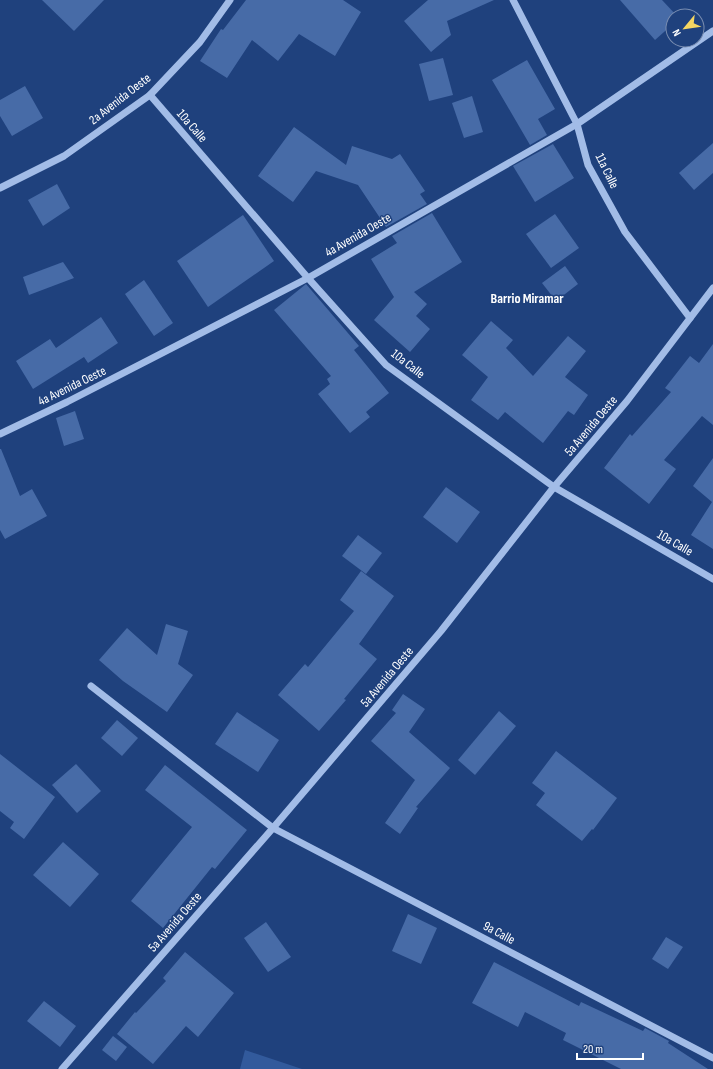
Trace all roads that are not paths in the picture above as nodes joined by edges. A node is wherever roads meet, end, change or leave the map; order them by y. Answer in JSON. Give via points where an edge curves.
{"nodes":[{"id":1,"x":230,"y":0,"type":"edge"},
{"id":2,"x":513,"y":0,"type":"edge"},
{"id":3,"x":713,"y":31,"type":"edge"},
{"id":4,"x":150,"y":95,"type":"junction"},
{"id":5,"x":577,"y":124,"type":"junction"},
{"id":6,"x":0,"y":188,"type":"edge"},
{"id":7,"x":308,"y":278,"type":"junction"},
{"id":8,"x":713,"y":288,"type":"edge"},
{"id":9,"x":706,"y":297,"type":"junction"},
{"id":10,"x":713,"y":302,"type":"edge"},
{"id":11,"x":690,"y":318,"type":"junction"},
{"id":12,"x":0,"y":434,"type":"edge"},
{"id":13,"x":554,"y":488,"type":"junction"},
{"id":14,"x":713,"y":579,"type":"edge"},
{"id":15,"x":91,"y":686,"type":"dead end"},
{"id":16,"x":273,"y":828,"type":"junction"},
{"id":17,"x":713,"y":1058,"type":"edge"},
{"id":18,"x":62,"y":1069,"type":"edge"}],
"edges":[{"from":1,"to":4,"type":"street","name":"2a Avenida Oeste","via":[[200,42]]},
{"from":2,"to":5,"type":"street","name":"11a Calle"},
{"from":3,"to":5,"type":"street","name":"4a Avenida Oeste"},
{"from":4,"to":6,"type":"street","name":"2a Avenida Oeste","via":[[64,156]]},
{"from":4,"to":7,"type":"street","name":"10a Calle"},
{"from":5,"to":7,"type":"street","name":"4a Avenida Oeste"},
{"from":5,"to":11,"type":"street","name":"11a Calle","via":[[588,165],[625,232]]},
{"from":7,"to":12,"type":"street","name":"4a Avenida Oeste"},
{"from":7,"to":13,"type":"street","name":"10a Calle","via":[[386,365]]},
{"from":8,"to":9,"type":"street","name":"5a Avenida Oeste"},
{"from":9,"to":10,"type":"street"},
{"from":9,"to":11,"type":"street","name":"5a Avenida Oeste"},
{"from":11,"to":13,"type":"street","name":"5a Avenida Oeste","via":[[627,401]]},
{"from":13,"to":14,"type":"street","name":"10a Calle"},
{"from":13,"to":16,"type":"street","name":"5a Avenida Oeste","via":[[441,632]]},
{"from":15,"to":16,"type":"street","name":"9a Calle"},
{"from":16,"to":17,"type":"street","name":"9a Calle"},
{"from":16,"to":18,"type":"street","name":"5a Avenida Oeste"}]}
